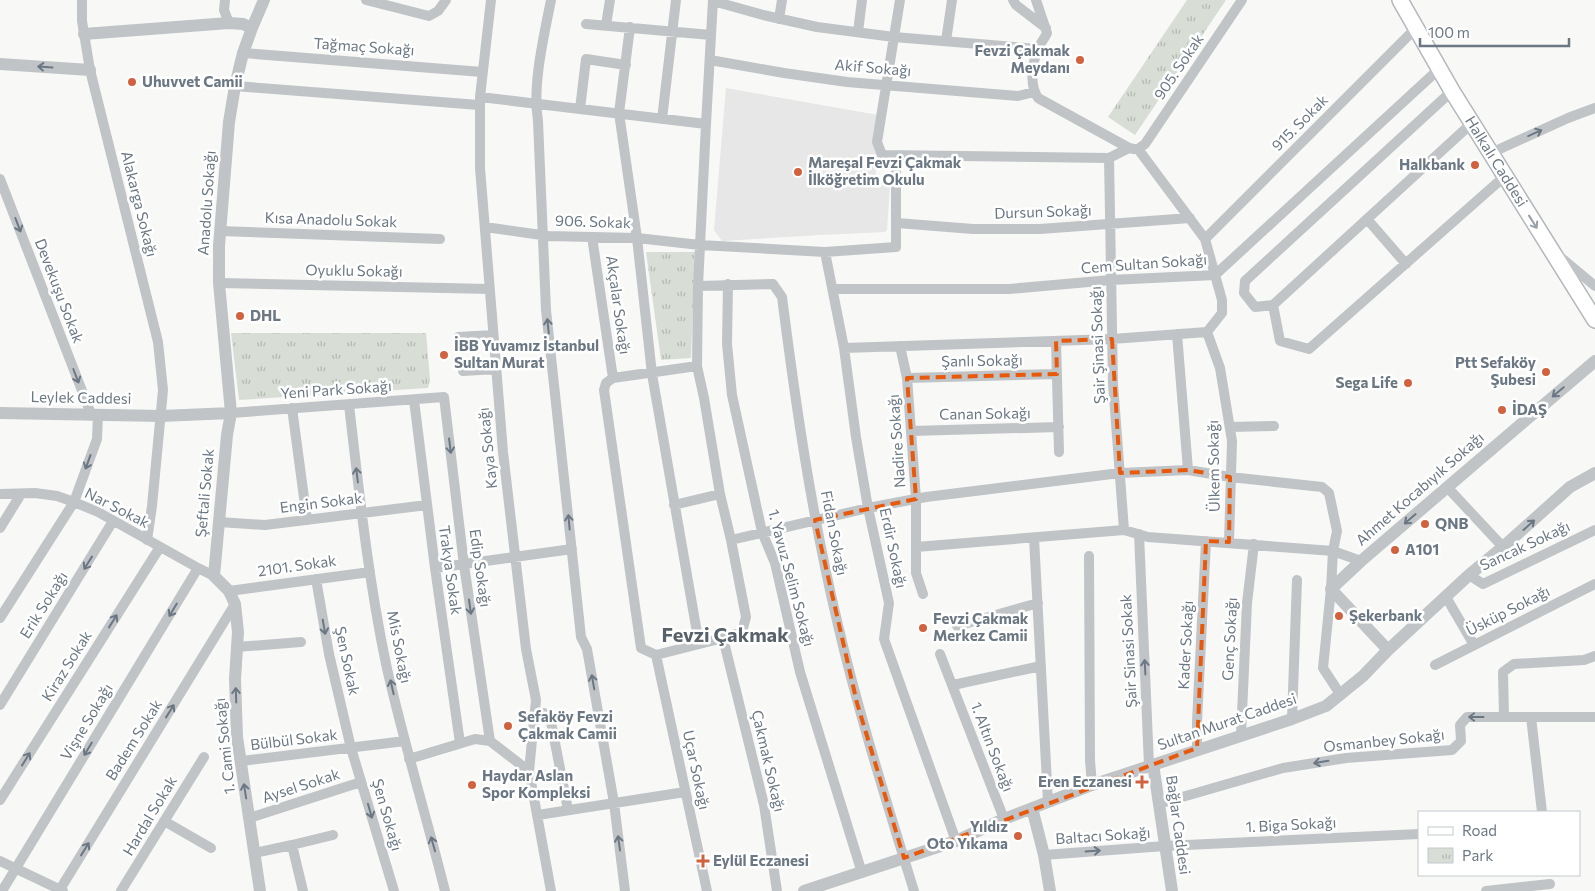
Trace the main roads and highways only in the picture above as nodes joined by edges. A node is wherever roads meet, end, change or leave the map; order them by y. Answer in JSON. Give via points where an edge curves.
{"nodes":[{"id":1,"x":1400,"y":0,"type":"edge"},
{"id":2,"x":1409,"y":7,"type":"edge"},
{"id":3,"x":1594,"y":318,"type":"edge"}],
"edges":[{"from":1,"to":2,"type":"main road","name":"Halkalı Caddesi"},
{"from":2,"to":3,"type":"main road","name":"Halkalı Caddesi","one_way":true,"via":[[1416,28],[1452,91]]}]}
